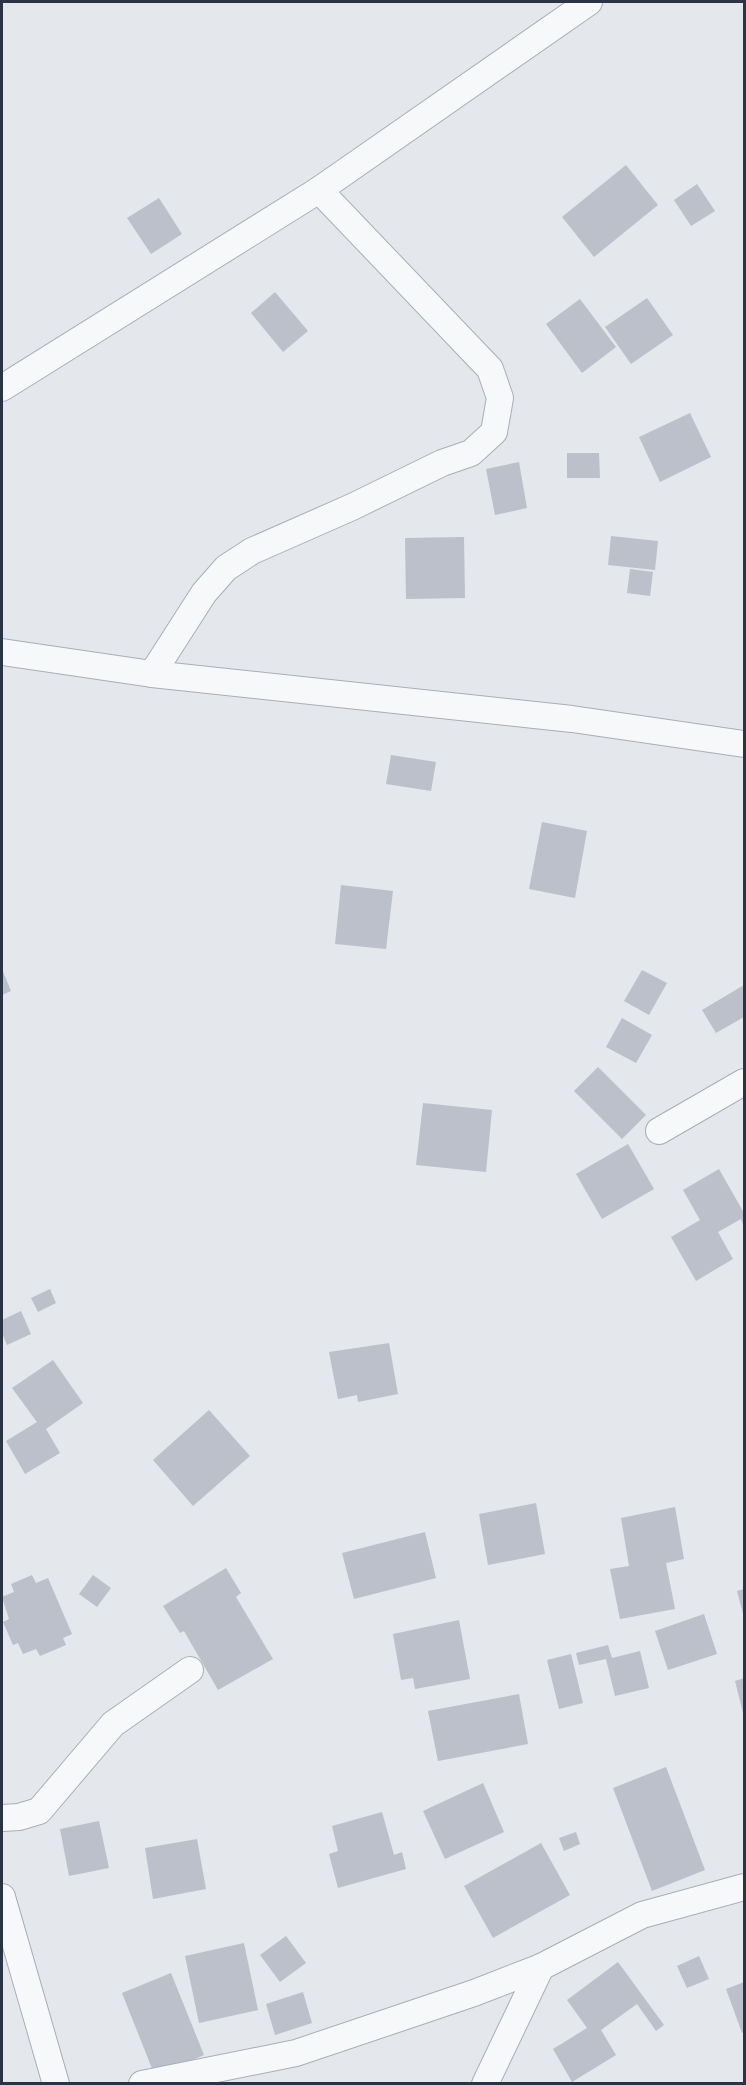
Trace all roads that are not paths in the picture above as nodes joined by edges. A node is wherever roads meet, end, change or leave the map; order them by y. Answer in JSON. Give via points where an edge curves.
{"nodes":[{"id":1,"x":589,"y":2,"type":"edge"},
{"id":2,"x":319,"y":190,"type":"junction"},
{"id":3,"x":2,"y":388,"type":"edge"},
{"id":4,"x":2,"y":652,"type":"edge"},
{"id":5,"x":152,"y":674,"type":"junction"},
{"id":6,"x":744,"y":744,"type":"edge"},
{"id":7,"x":744,"y":1082,"type":"edge"},
{"id":8,"x":659,"y":1131,"type":"dead end"},
{"id":9,"x":190,"y":1670,"type":"dead end"},
{"id":10,"x":2,"y":1818,"type":"edge"},
{"id":11,"x":744,"y":1887,"type":"edge"},
{"id":12,"x":2,"y":1897,"type":"edge"},
{"id":13,"x":541,"y":1967,"type":"junction"},
{"id":14,"x":56,"y":2084,"type":"edge"},
{"id":15,"x":142,"y":2084,"type":"edge"},
{"id":16,"x":485,"y":2084,"type":"edge"}],
"edges":[{"from":1,"to":2,"type":"street"},
{"from":2,"to":3,"type":"street"},
{"from":2,"to":5,"type":"street","via":[[490,369],[500,398],[494,432],[471,453],[252,551],[226,568],[204,593]]},
{"from":4,"to":5,"type":"street"},
{"from":5,"to":6,"type":"street","via":[[572,718]]},
{"from":7,"to":8,"type":"street"},
{"from":9,"to":10,"type":"street","via":[[113,1724],[39,1811]]},
{"from":11,"to":13,"type":"street","via":[[642,1915]]},
{"from":12,"to":14,"type":"street"},
{"from":13,"to":15,"type":"street","via":[[296,2053]]},
{"from":13,"to":16,"type":"street"}]}
